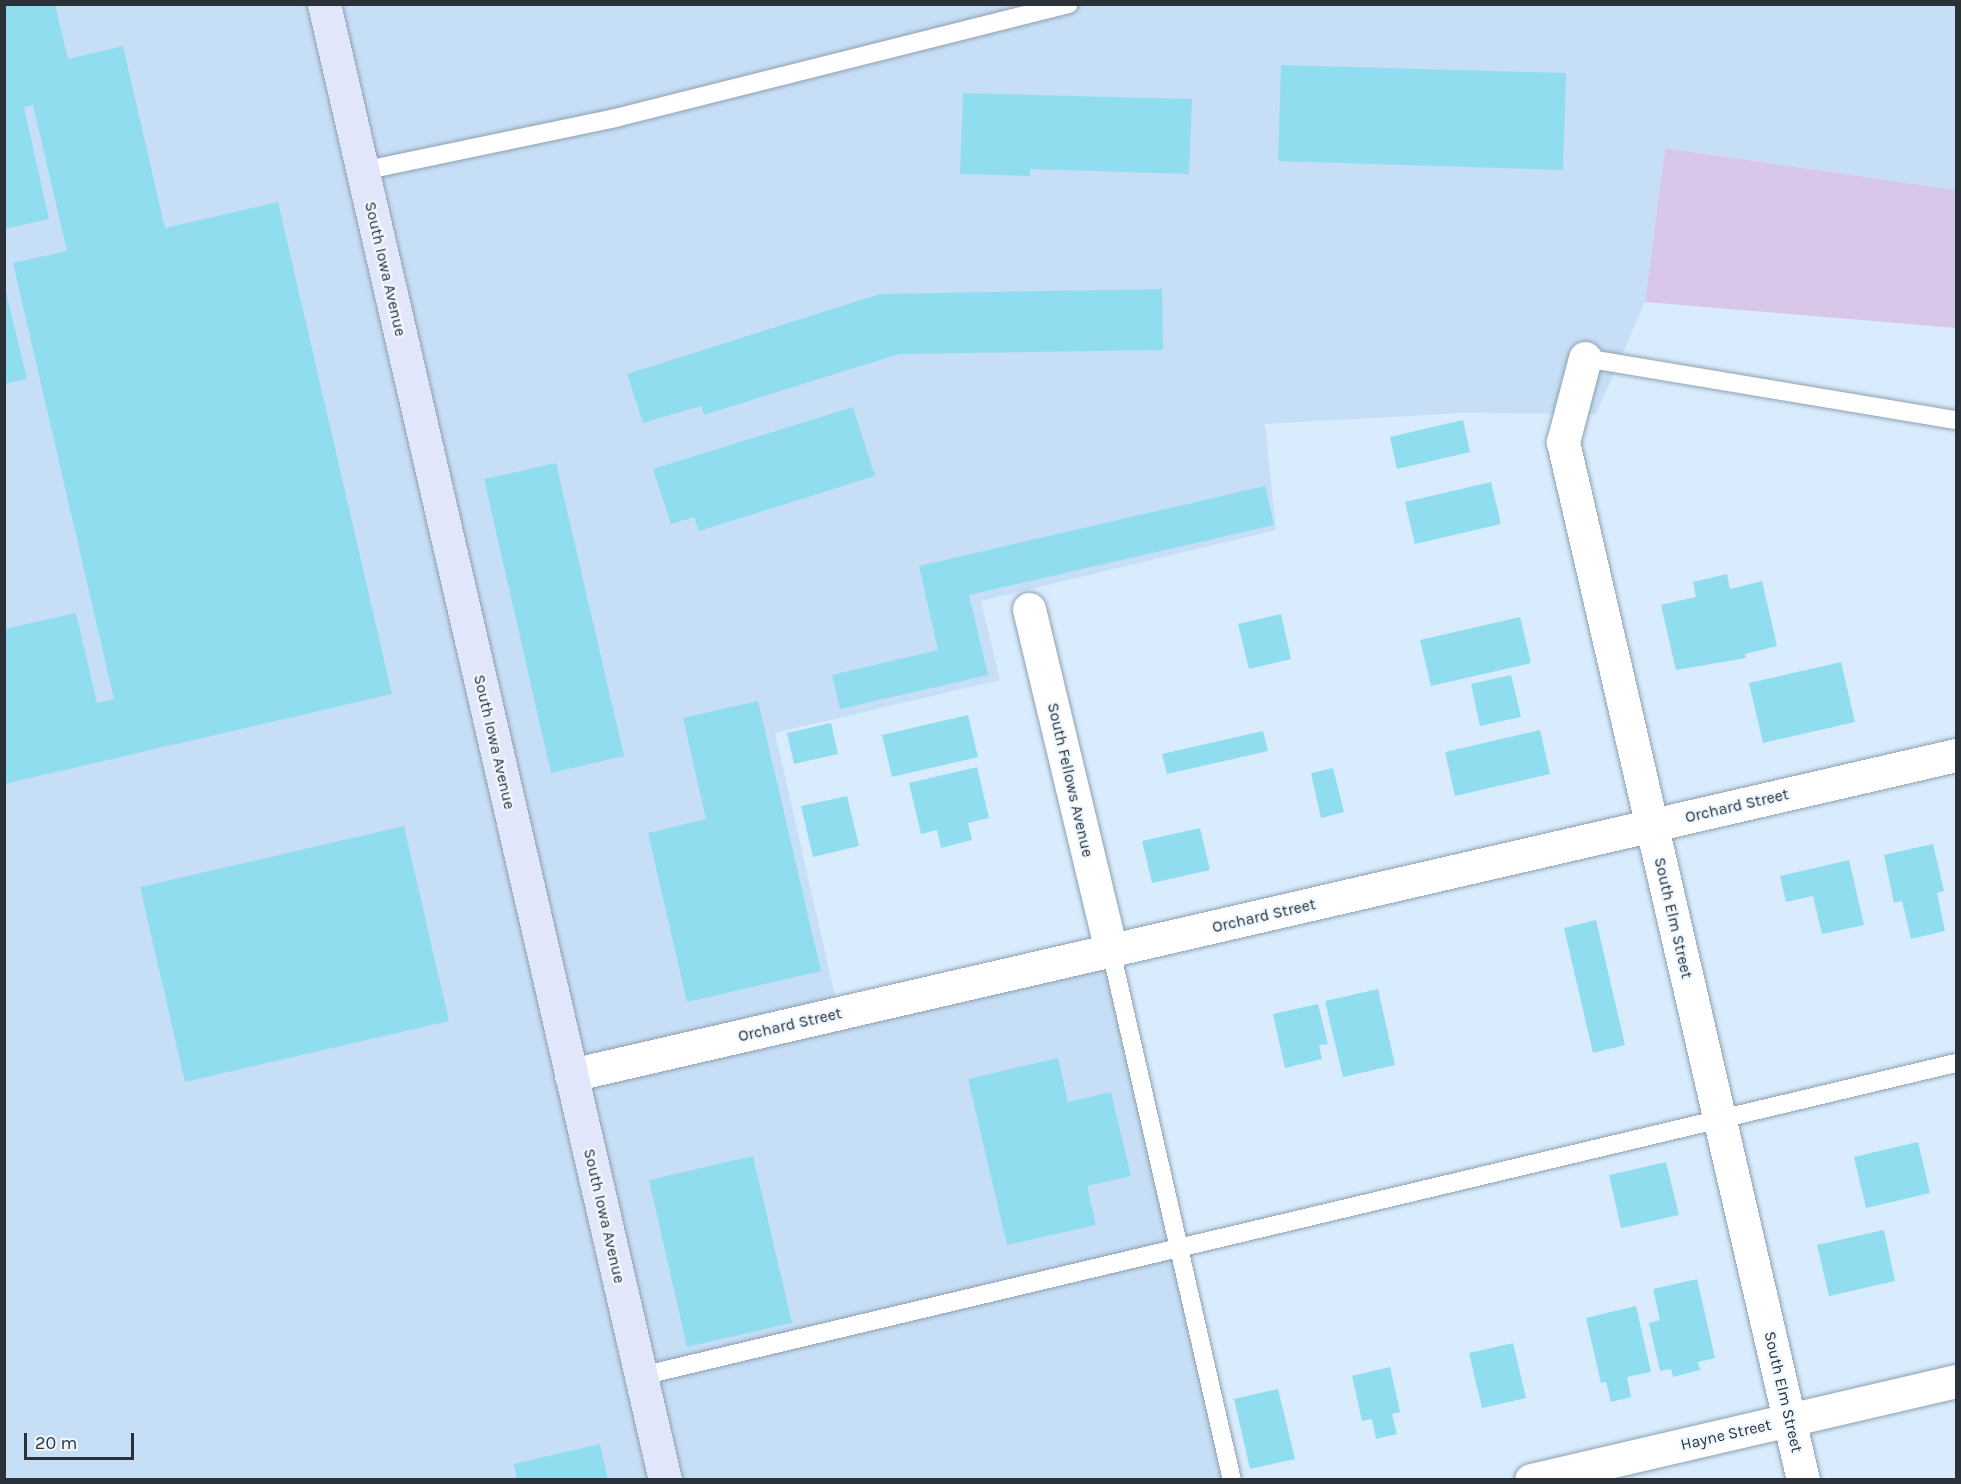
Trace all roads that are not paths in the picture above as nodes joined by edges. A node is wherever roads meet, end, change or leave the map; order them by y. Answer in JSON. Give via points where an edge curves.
{"nodes":[{"id":1,"x":324,"y":4,"type":"edge"},
{"id":2,"x":1069,"y":4,"type":"edge"},
{"id":3,"x":362,"y":171,"type":"junction"},
{"id":4,"x":1585,"y":358,"type":"joint"},
{"id":5,"x":1956,"y":420,"type":"edge"},
{"id":6,"x":1029,"y":609,"type":"dead end"},
{"id":7,"x":1956,"y":755,"type":"edge"},
{"id":8,"x":1652,"y":826,"type":"junction"},
{"id":9,"x":1111,"y":951,"type":"junction"},
{"id":10,"x":1956,"y":1063,"type":"edge"},
{"id":11,"x":571,"y":1075,"type":"junction"},
{"id":12,"x":1720,"y":1120,"type":"junction"},
{"id":13,"x":1182,"y":1248,"type":"junction"},
{"id":14,"x":641,"y":1376,"type":"junction"},
{"id":15,"x":1956,"y":1381,"type":"edge"},
{"id":16,"x":1789,"y":1420,"type":"junction"},
{"id":17,"x":665,"y":1479,"type":"edge"},
{"id":18,"x":1232,"y":1479,"type":"edge"},
{"id":19,"x":1531,"y":1479,"type":"edge"},
{"id":20,"x":1803,"y":1479,"type":"edge"}],
"edges":[{"from":1,"to":3,"type":"main road","name":"South Iowa Avenue"},
{"from":2,"to":3,"type":"lane","via":[[615,118]]},
{"from":3,"to":11,"type":"main road","name":"South Iowa Avenue"},
{"from":4,"to":5,"type":"lane"},
{"from":4,"to":8,"type":"street","name":"South Elm Street","via":[[1563,442]]},
{"from":6,"to":9,"type":"street","name":"South Fellows Avenue"},
{"from":7,"to":8,"type":"street","name":"Orchard Street"},
{"from":8,"to":9,"type":"street","name":"Orchard Street"},
{"from":8,"to":12,"type":"street","name":"South Elm Street"},
{"from":9,"to":11,"type":"street","name":"Orchard Street"},
{"from":9,"to":13,"type":"lane"},
{"from":10,"to":12,"type":"lane"},
{"from":11,"to":14,"type":"main road","name":"South Iowa Avenue"},
{"from":12,"to":13,"type":"lane"},
{"from":12,"to":16,"type":"street","name":"South Elm Street"},
{"from":13,"to":14,"type":"lane"},
{"from":13,"to":18,"type":"lane"},
{"from":14,"to":17,"type":"main road","name":"South Iowa Avenue"},
{"from":15,"to":16,"type":"street","name":"Hayne Street"},
{"from":16,"to":19,"type":"street","name":"Hayne Street"},
{"from":16,"to":20,"type":"street","name":"South Elm Street"}]}
